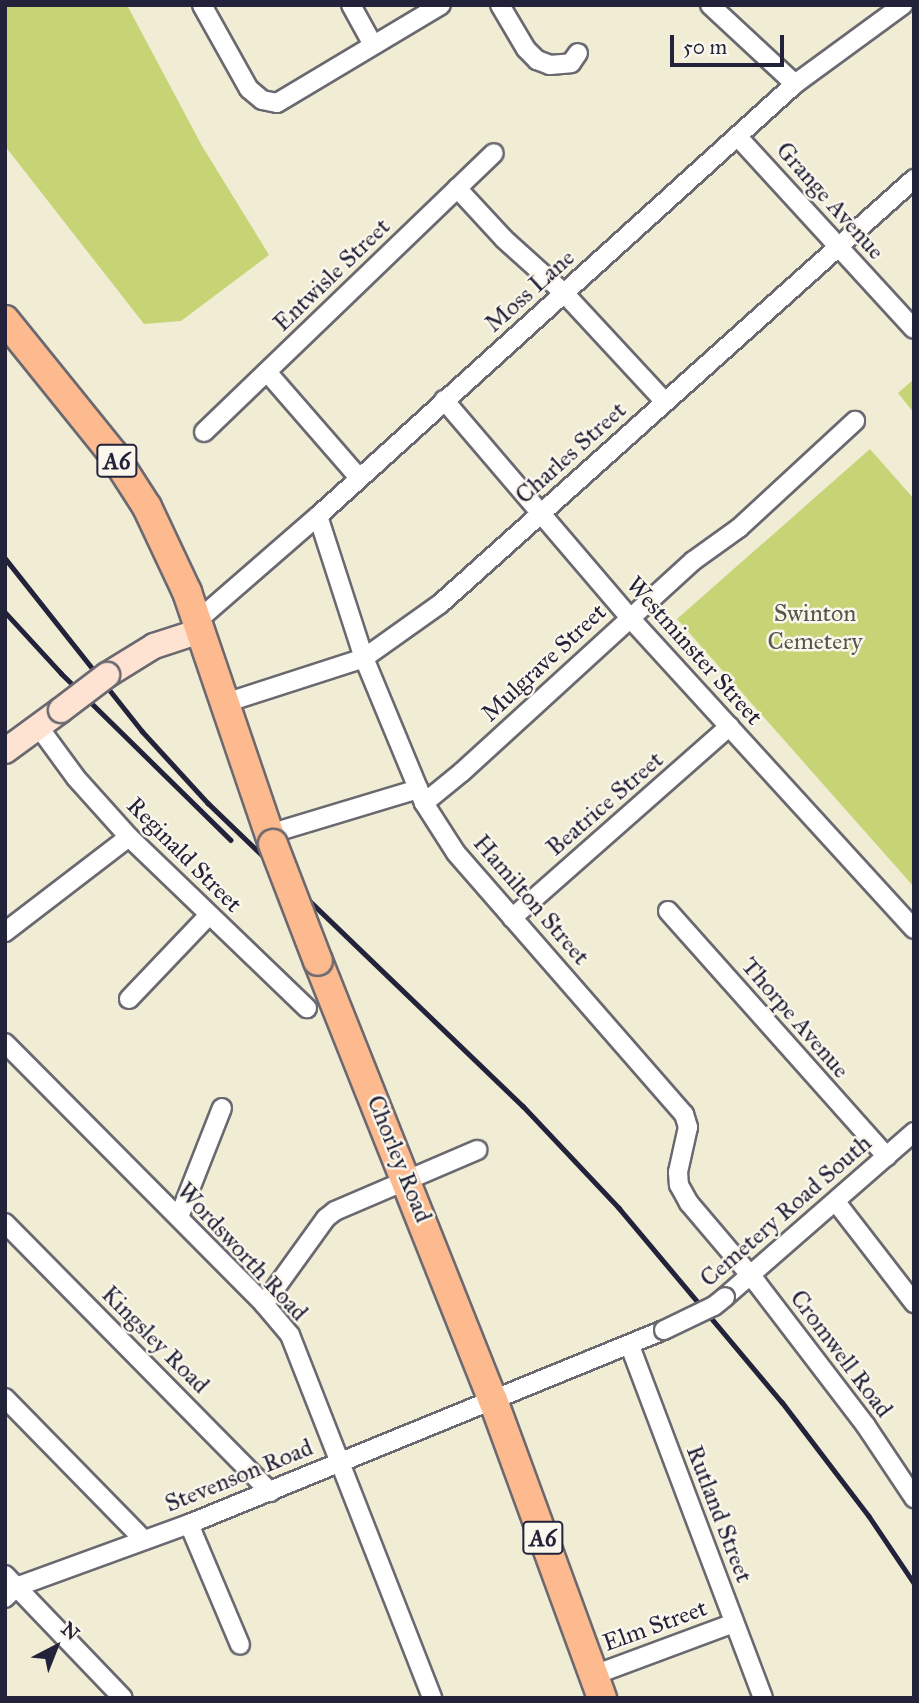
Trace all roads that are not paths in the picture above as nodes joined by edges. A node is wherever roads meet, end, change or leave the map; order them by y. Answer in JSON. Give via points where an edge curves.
{"nodes":[{"id":1,"x":202,"y":5,"type":"edge"},
{"id":2,"x":351,"y":5,"type":"edge"},
{"id":3,"x":440,"y":5,"type":"edge"},
{"id":4,"x":500,"y":5,"type":"edge"},
{"id":5,"x":710,"y":5,"type":"edge"},
{"id":6,"x":903,"y":5,"type":"edge"},
{"id":7,"x":372,"y":43,"type":"junction"},
{"id":8,"x":576,"y":63,"type":"dead end"},
{"id":9,"x":795,"y":84,"type":"junction"},
{"id":10,"x":738,"y":138,"type":"junction"},
{"id":11,"x":494,"y":153,"type":"dead end"},
{"id":12,"x":914,"y":180,"type":"edge"},
{"id":13,"x":457,"y":188,"type":"junction"},
{"id":14,"x":836,"y":246,"type":"junction"},
{"id":15,"x":565,"y":294,"type":"junction"},
{"id":16,"x":5,"y":320,"type":"edge"},
{"id":17,"x":914,"y":329,"type":"edge"},
{"id":18,"x":267,"y":372,"type":"junction"},
{"id":19,"x":444,"y":400,"type":"junction"},
{"id":20,"x":665,"y":402,"type":"junction"},
{"id":21,"x":845,"y":423,"type":"dead end"},
{"id":22,"x":204,"y":432,"type":"dead end"},
{"id":23,"x":359,"y":478,"type":"junction"},
{"id":24,"x":540,"y":514,"type":"junction"},
{"id":25,"x":318,"y":516,"type":"junction"},
{"id":26,"x":630,"y":618,"type":"junction"},
{"id":27,"x":198,"y":626,"type":"junction"},
{"id":28,"x":364,"y":658,"type":"junction"},
{"id":29,"x":225,"y":703,"type":"junction"},
{"id":30,"x":37,"y":726,"type":"junction"},
{"id":31,"x":730,"y":726,"type":"junction"},
{"id":32,"x":5,"y":751,"type":"edge"},
{"id":33,"x":421,"y":796,"type":"junction"},
{"id":34,"x":129,"y":837,"type":"junction"},
{"id":35,"x":271,"y":839,"type":"junction"},
{"id":36,"x":668,"y":911,"type":"dead end"},
{"id":37,"x":209,"y":915,"type":"junction"},
{"id":38,"x":512,"y":918,"type":"junction"},
{"id":39,"x":914,"y":929,"type":"edge"},
{"id":40,"x":5,"y":932,"type":"edge"},
{"id":41,"x":130,"y":999,"type":"dead end"},
{"id":42,"x":307,"y":1008,"type":"dead end"},
{"id":43,"x":5,"y":1043,"type":"edge"},
{"id":44,"x":222,"y":1108,"type":"dead end"},
{"id":45,"x":914,"y":1132,"type":"edge"},
{"id":46,"x":477,"y":1150,"type":"dead end"},
{"id":47,"x":887,"y":1157,"type":"junction"},
{"id":48,"x":408,"y":1179,"type":"junction"},
{"id":49,"x":836,"y":1202,"type":"junction"},
{"id":50,"x":179,"y":1217,"type":"junction"},
{"id":51,"x":5,"y":1223,"type":"edge"},
{"id":52,"x":751,"y":1276,"type":"junction"},
{"id":53,"x":914,"y":1303,"type":"edge"},
{"id":54,"x":264,"y":1304,"type":"junction"},
{"id":55,"x":630,"y":1346,"type":"junction"},
{"id":56,"x":5,"y":1398,"type":"edge"},
{"id":57,"x":493,"y":1400,"type":"junction"},
{"id":58,"x":342,"y":1462,"type":"junction"},
{"id":59,"x":270,"y":1492,"type":"junction"},
{"id":60,"x":914,"y":1498,"type":"edge"},
{"id":61,"x":190,"y":1524,"type":"junction"},
{"id":62,"x":144,"y":1540,"type":"junction"},
{"id":63,"x":9,"y":1587,"type":"edge"},
{"id":64,"x":734,"y":1623,"type":"junction"},
{"id":65,"x":240,"y":1645,"type":"dead end"},
{"id":66,"x":598,"y":1686,"type":"edge"},
{"id":67,"x":123,"y":1698,"type":"edge"},
{"id":68,"x":432,"y":1698,"type":"edge"},
{"id":69,"x":763,"y":1698,"type":"edge"}],
"edges":[{"from":1,"to":7,"type":"street","via":[[249,89],[262,100],[277,103]]},
{"from":2,"to":7,"type":"street"},
{"from":3,"to":7,"type":"street"},
{"from":4,"to":8,"type":"street","via":[[537,60],[550,65]]},
{"from":5,"to":9,"type":"street"},
{"from":6,"to":9,"type":"street","name":"Moss Lane"},
{"from":9,"to":10,"type":"street","name":"Moss Lane"},
{"from":10,"to":14,"type":"street","name":"Grange Avenue"},
{"from":10,"to":15,"type":"street","name":"Moss Lane"},
{"from":11,"to":13,"type":"street","name":"Entwisle Street"},
{"from":12,"to":14,"type":"street","name":"Charles Street"},
{"from":13,"to":15,"type":"street"},
{"from":13,"to":18,"type":"street","name":"Entwisle Street"},
{"from":14,"to":17,"type":"street","name":"Grange Avenue"},
{"from":14,"to":20,"type":"street","name":"Charles Street"},
{"from":15,"to":19,"type":"street","name":"Moss Lane"},
{"from":15,"to":20,"type":"street"},
{"from":16,"to":27,"type":"main road","number":"A6","via":[[113,454],[147,507],[173,558]]},
{"from":18,"to":22,"type":"street","name":"Entwisle Street"},
{"from":18,"to":23,"type":"street"},
{"from":19,"to":23,"type":"street","name":"Moss Lane"},
{"from":19,"to":24,"type":"street","name":"Westminster Street"},
{"from":20,"to":24,"type":"street","name":"Charles Street"},
{"from":21,"to":26,"type":"street","name":"Mulgrave Street","via":[[739,528],[693,561]]},
{"from":23,"to":25,"type":"street","name":"Moss Lane"},
{"from":24,"to":26,"type":"street","name":"Westminster Street"},
{"from":24,"to":28,"type":"street","name":"Charles Street","via":[[440,604]]},
{"from":25,"to":27,"type":"street","name":"Moss Lane"},
{"from":25,"to":28,"type":"street","name":"Hamilton Street"},
{"from":26,"to":31,"type":"street","name":"Westminster Street"},
{"from":26,"to":33,"type":"street","name":"Mulgrave Street","via":[[492,745]]},
{"from":27,"to":29,"type":"main road","name":"Chorley Road","number":"A6"},
{"from":27,"to":30,"type":"street","bridge":true,"via":[[107,675]]},
{"from":28,"to":29,"type":"street","name":"Charles Street"},
{"from":28,"to":33,"type":"street","name":"Hamilton Street"},
{"from":29,"to":35,"type":"main road","name":"Chorley Road","number":"A6"},
{"from":30,"to":32,"type":"street"},
{"from":30,"to":34,"type":"street","name":"Reginald Street"},
{"from":31,"to":38,"type":"street","name":"Beatrice Street"},
{"from":31,"to":39,"type":"street","name":"Westminster Street"},
{"from":33,"to":35,"type":"street","name":"Mulgrave Street"},
{"from":33,"to":38,"type":"street","name":"Hamilton Street","via":[[456,853]]},
{"from":34,"to":37,"type":"street","name":"Reginald Street"},
{"from":34,"to":40,"type":"street"},
{"from":35,"to":48,"type":"main road","name":"Chorley Road","number":"A6","bridge":true},
{"from":36,"to":47,"type":"street","name":"Thorpe Avenue"},
{"from":37,"to":41,"type":"street"},
{"from":37,"to":42,"type":"street","name":"Reginald Street"},
{"from":38,"to":52,"type":"street","name":"Hamilton Street","via":[[684,1114],[688,1127],[679,1185]]},
{"from":43,"to":50,"type":"street","name":"Wordsworth Road"},
{"from":44,"to":50,"type":"street"},
{"from":45,"to":47,"type":"street","name":"Cemetery Road South"},
{"from":46,"to":48,"type":"street"},
{"from":47,"to":49,"type":"street","name":"Cemetery Road South"},
{"from":48,"to":54,"type":"street","via":[[326,1218]]},
{"from":48,"to":57,"type":"main road","name":"Chorley Road","number":"A6"},
{"from":49,"to":52,"type":"street","name":"Cemetery Road South"},
{"from":49,"to":53,"type":"street"},
{"from":50,"to":54,"type":"street","name":"Wordsworth Road"},
{"from":51,"to":59,"type":"street","name":"Kingsley Road"},
{"from":52,"to":55,"type":"street","name":"Cemetery Road South","bridge":true,"via":[[715,1306]]},
{"from":52,"to":60,"type":"street","name":"Cromwell Road","via":[[866,1426]]},
{"from":54,"to":58,"type":"street","name":"Wordsworth Road","via":[[289,1335]]},
{"from":55,"to":57,"type":"street","name":"Cemetery Road South"},
{"from":55,"to":64,"type":"street","name":"Rutland Street"},
{"from":56,"to":62,"type":"street"},
{"from":57,"to":58,"type":"street","name":"Stevenson Road"},
{"from":57,"to":66,"type":"main road","name":"Chorley Road","number":"A6"},
{"from":58,"to":59,"type":"street","name":"Stevenson Road"},
{"from":58,"to":68,"type":"street","name":"Wordsworth Road"},
{"from":59,"to":61,"type":"street","name":"Stevenson Road"},
{"from":61,"to":62,"type":"street","name":"Stevenson Road"},
{"from":61,"to":65,"type":"street"},
{"from":62,"to":63,"type":"street","name":"Stevenson Road"},
{"from":63,"to":67,"type":"street"},
{"from":64,"to":66,"type":"street","name":"Elm Street"},
{"from":64,"to":69,"type":"street","name":"Rutland Street"}]}
